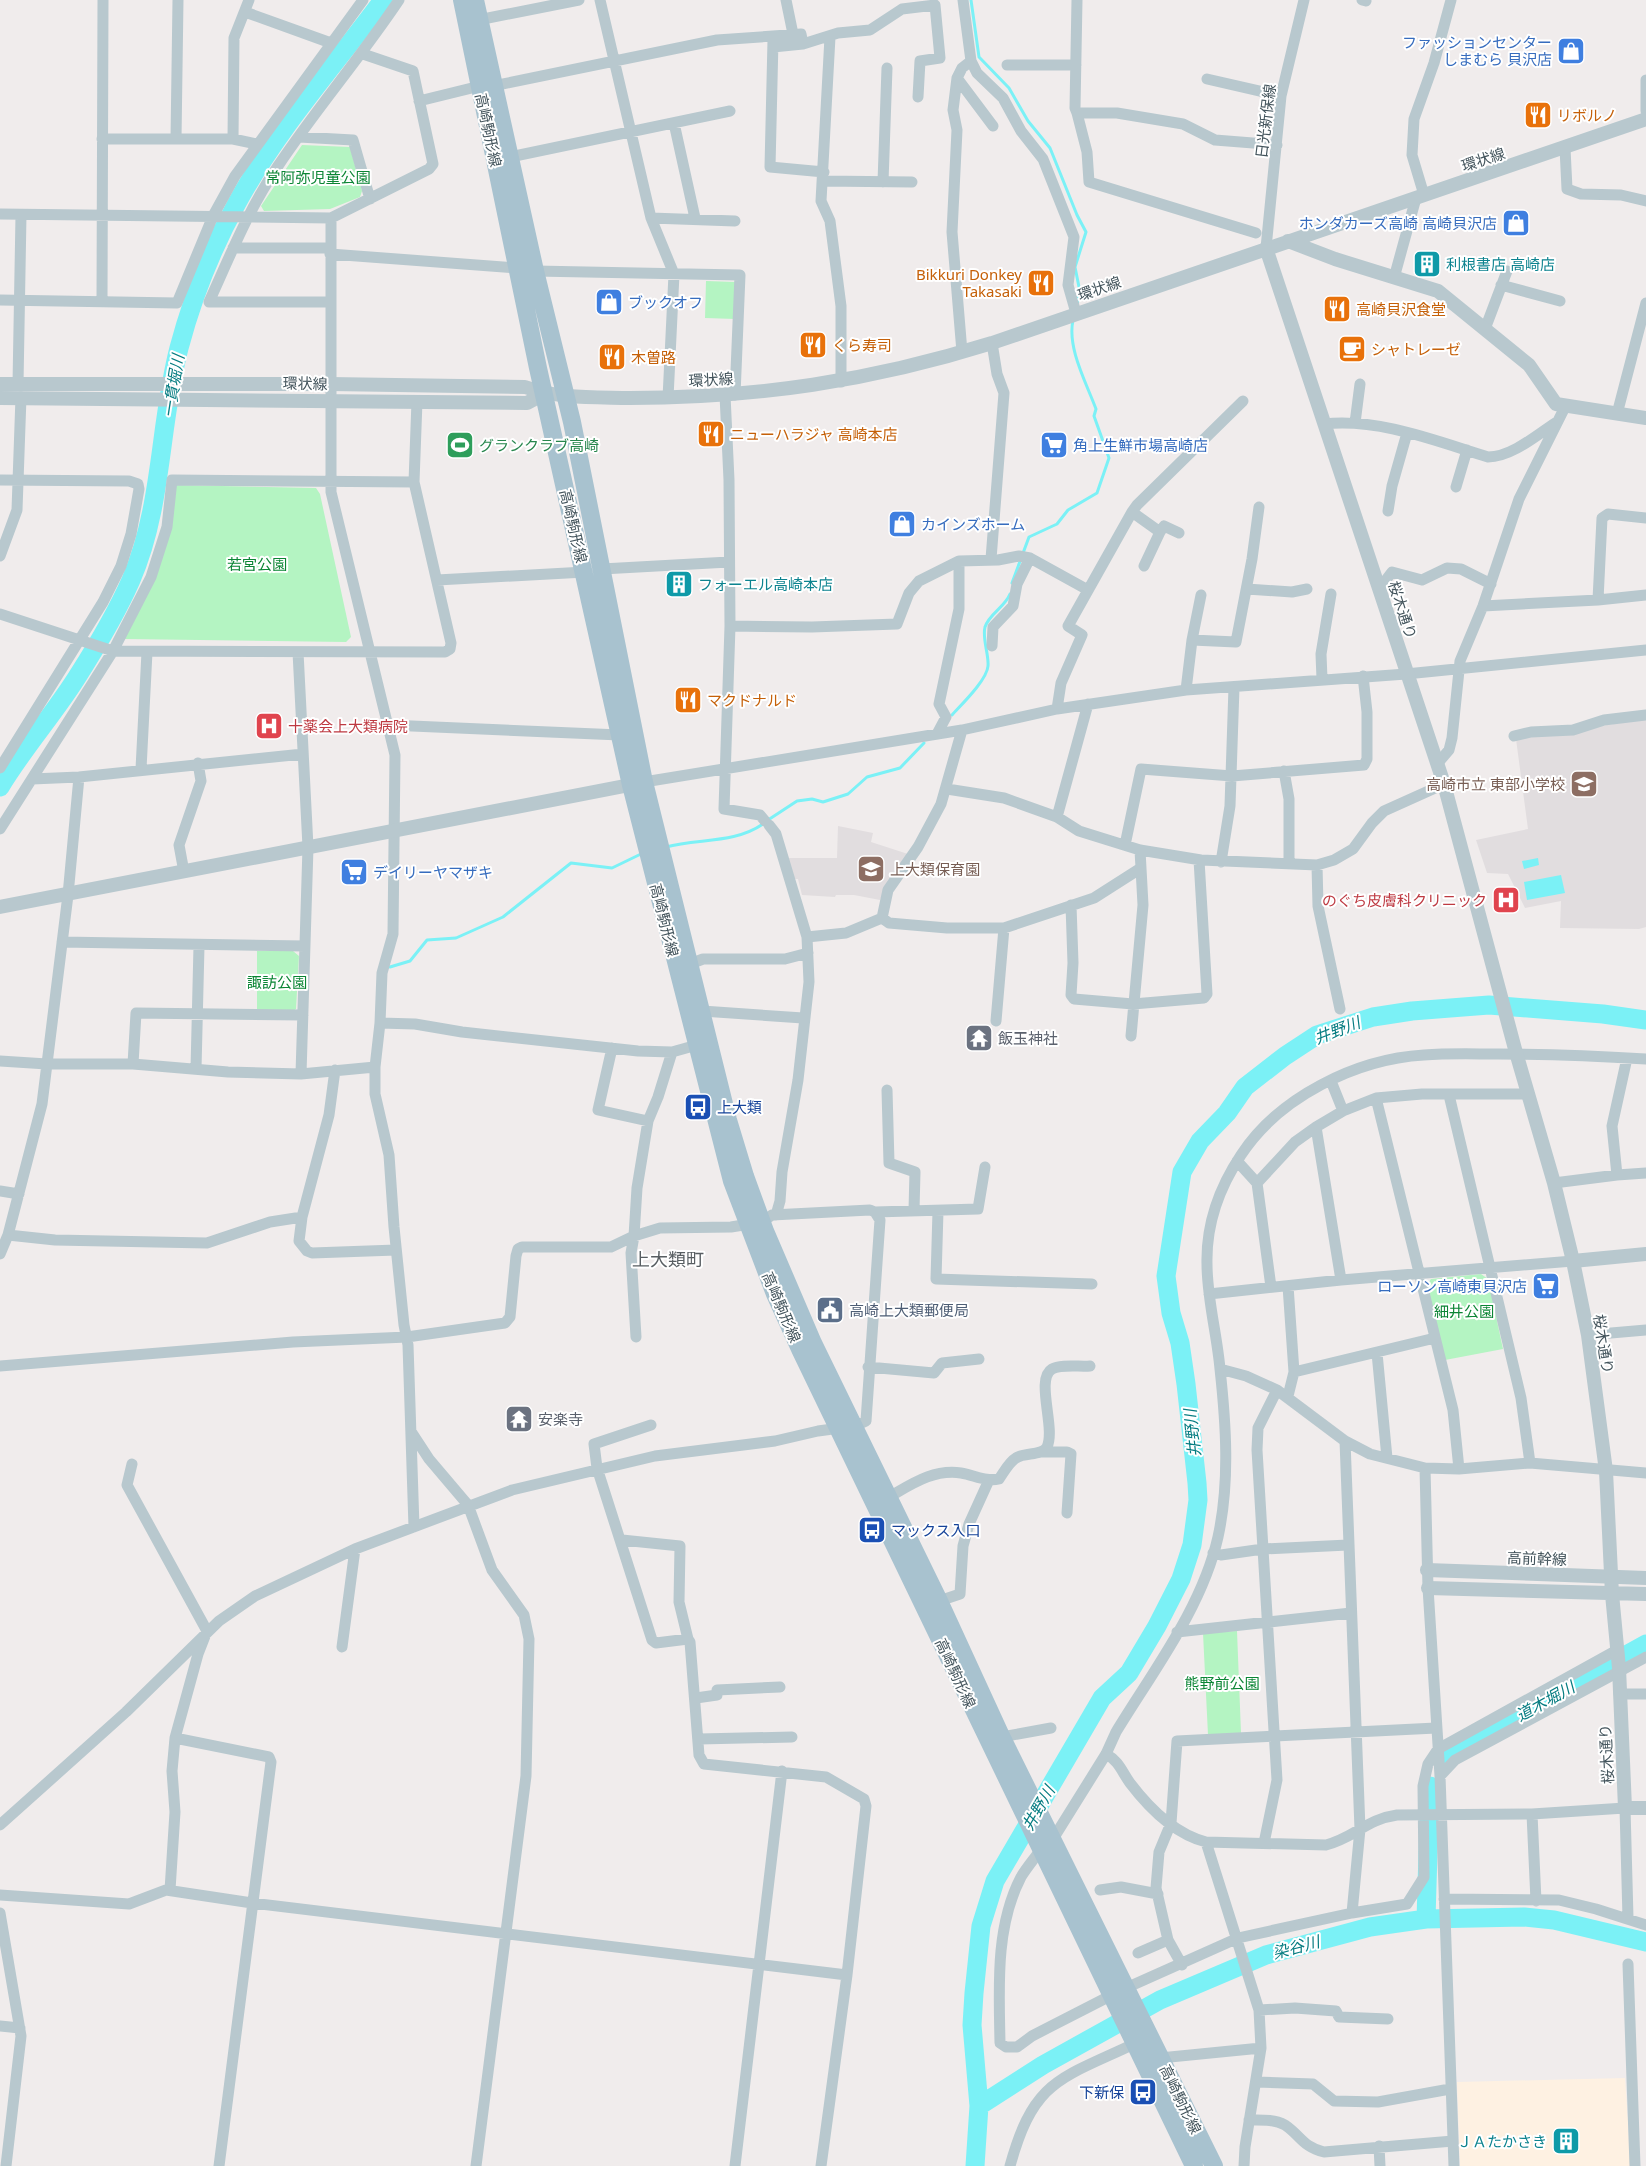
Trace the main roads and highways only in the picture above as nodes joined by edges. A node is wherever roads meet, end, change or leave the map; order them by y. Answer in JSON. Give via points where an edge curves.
{"nodes":[{"id":1,"x":462,"y":0,"type":"edge"},
{"id":2,"x":475,"y":0,"type":"edge"},
{"id":3,"x":473,"y":21,"type":"junction"},
{"id":4,"x":487,"y":86,"type":"junction"},
{"id":5,"x":526,"y":269,"type":"junction"},
{"id":6,"x":638,"y":784,"type":"junction"},
{"id":7,"x":762,"y":1220,"type":"junction"},
{"id":8,"x":847,"y":1427,"type":"junction"},
{"id":9,"x":995,"y":1739,"type":"junction"},
{"id":10,"x":1139,"y":2039,"type":"junction"},
{"id":11,"x":1194,"y":2166,"type":"edge"},
{"id":12,"x":1214,"y":2166,"type":"edge"}],
"edges":[{"from":1,"to":3,"type":"main road","name":"高崎駒形線"},
{"from":2,"to":3,"type":"main road","name":"高崎駒形線"},
{"from":3,"to":4,"type":"main road","name":"高崎駒形線"},
{"from":4,"to":5,"type":"main road","name":"高崎駒形線"},
{"from":4,"to":5,"type":"main road","name":"高崎駒形線","via":[[510,158]]},
{"from":5,"to":6,"type":"main road","name":"高崎駒形線","via":[[566,396],[602,570]]},
{"from":5,"to":6,"type":"main road","name":"高崎駒形線","via":[[544,394],[620,735]]},
{"from":6,"to":7,"type":"main road","name":"高崎駒形線","via":[[690,964],[728,1120]]},
{"from":6,"to":7,"type":"main road","name":"高崎駒形線","via":[[696,1045],[730,1173]]},
{"from":7,"to":8,"type":"main road","name":"高崎駒形線","via":[[775,1294]]},
{"from":8,"to":9,"type":"main road","name":"高崎駒形線"},
{"from":8,"to":9,"type":"main road","name":"高崎駒形線","via":[[889,1497],[939,1601]]},
{"from":9,"to":10,"type":"main road","name":"高崎駒形線"},
{"from":10,"to":11,"type":"main road","name":"高崎駒形線"},
{"from":10,"to":12,"type":"main road","name":"高崎駒形線","via":[[1160,2058]]}]}
